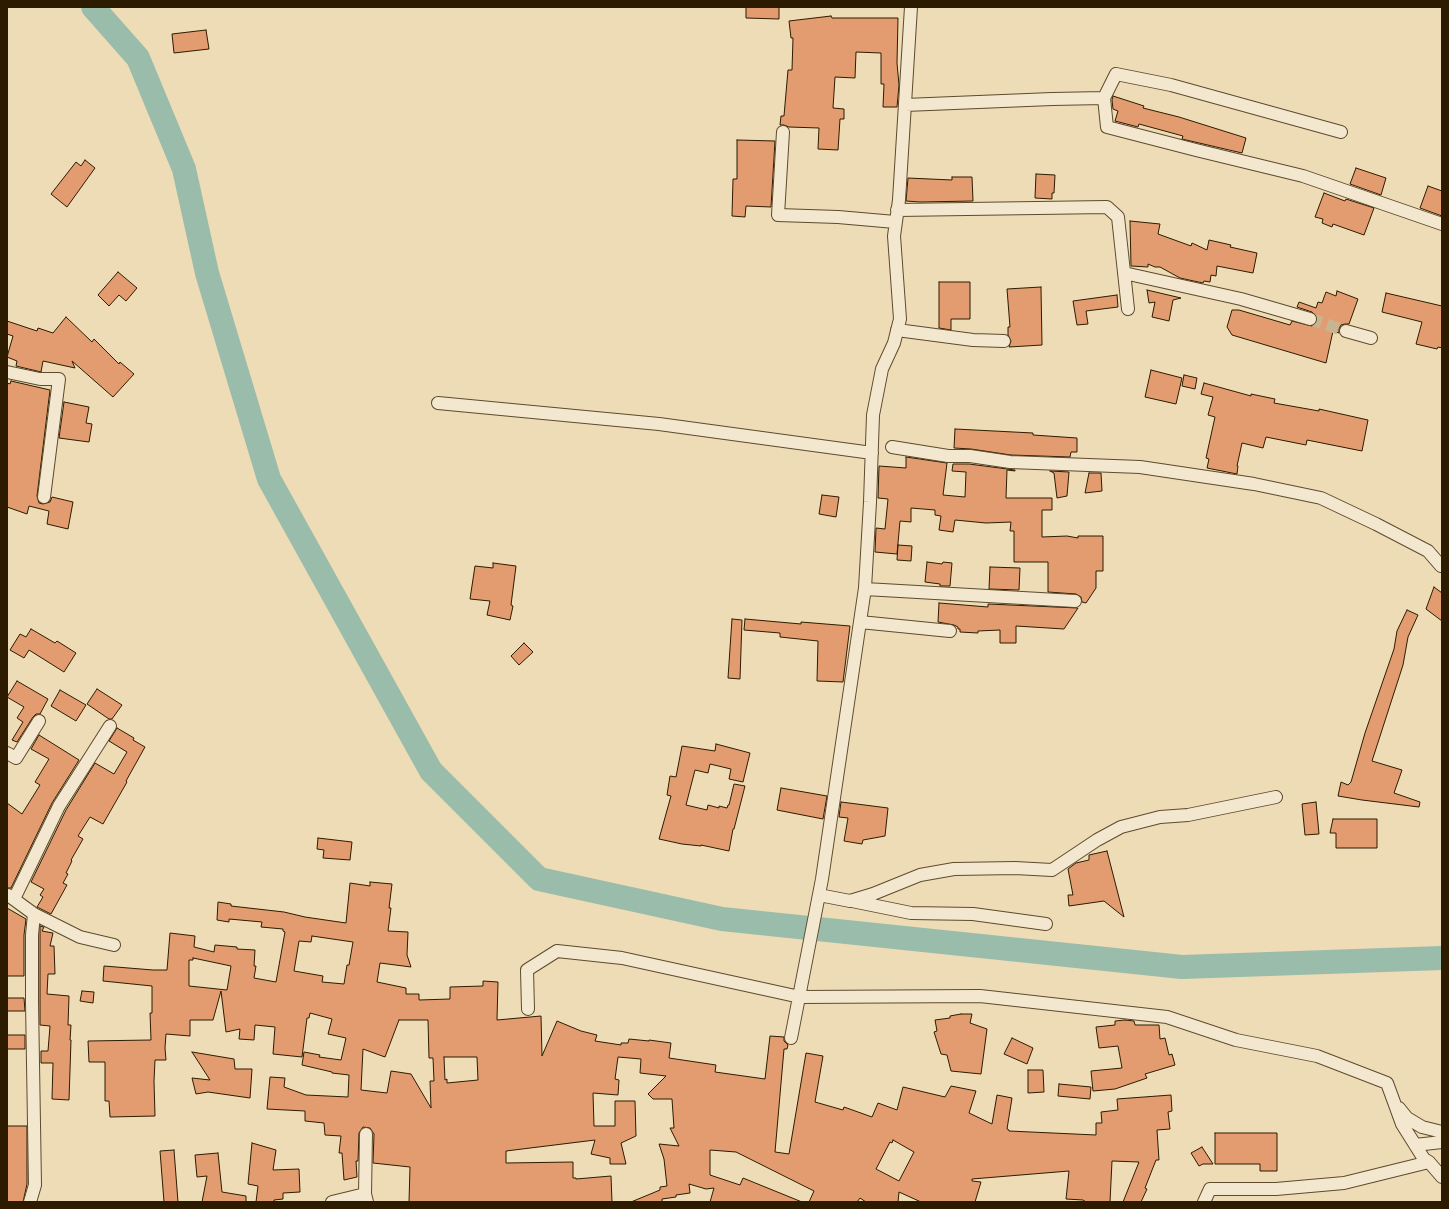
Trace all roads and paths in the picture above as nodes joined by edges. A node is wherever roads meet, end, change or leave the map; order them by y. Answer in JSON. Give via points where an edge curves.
{"nodes":[{"id":1,"x":911,"y":7,"type":"edge"},
{"id":2,"x":1104,"y":98,"type":"junction"},
{"id":3,"x":905,"y":105,"type":"junction"},
{"id":4,"x":783,"y":132,"type":"dead end"},
{"id":5,"x":1341,"y":132,"type":"dead end"},
{"id":6,"x":896,"y":216,"type":"junction"},
{"id":7,"x":1442,"y":224,"type":"edge"},
{"id":8,"x":1124,"y":273,"type":"junction"},
{"id":9,"x":1128,"y":309,"type":"dead end"},
{"id":10,"x":1310,"y":319,"type":"tunnel mouth"},
{"id":11,"x":898,"y":330,"type":"junction"},
{"id":12,"x":1346,"y":331,"type":"tunnel mouth"},
{"id":13,"x":1371,"y":338,"type":"dead end"},
{"id":14,"x":1004,"y":341,"type":"dead end"},
{"id":15,"x":7,"y":372,"type":"edge"},
{"id":16,"x":438,"y":403,"type":"dead end"},
{"id":17,"x":892,"y":447,"type":"dead end"},
{"id":18,"x":872,"y":453,"type":"junction"},
{"id":19,"x":44,"y":497,"type":"dead end"},
{"id":20,"x":1441,"y":566,"type":"edge"},
{"id":21,"x":865,"y":590,"type":"junction"},
{"id":22,"x":1075,"y":601,"type":"dead end"},
{"id":23,"x":860,"y":622,"type":"junction"},
{"id":24,"x":950,"y":631,"type":"dead end"},
{"id":25,"x":39,"y":721,"type":"dead end"},
{"id":26,"x":110,"y":726,"type":"dead end"},
{"id":27,"x":7,"y":753,"type":"edge"},
{"id":28,"x":1276,"y":797,"type":"dead end"},
{"id":29,"x":819,"y":895,"type":"junction"},
{"id":30,"x":10,"y":897,"type":"edge"},
{"id":31,"x":850,"y":901,"type":"junction"},
{"id":32,"x":34,"y":914,"type":"junction"},
{"id":33,"x":1046,"y":924,"type":"dead end"},
{"id":34,"x":114,"y":945,"type":"dead end"},
{"id":35,"x":800,"y":997,"type":"junction"},
{"id":36,"x":528,"y":1009,"type":"dead end"},
{"id":37,"x":791,"y":1038,"type":"dead end"},
{"id":38,"x":1393,"y":1100,"type":"junction"},
{"id":39,"x":1442,"y":1132,"type":"edge"},
{"id":40,"x":366,"y":1134,"type":"dead end"},
{"id":41,"x":1442,"y":1142,"type":"edge"},
{"id":42,"x":1416,"y":1145,"type":"junction"},
{"id":43,"x":1429,"y":1162,"type":"junction"},
{"id":44,"x":1442,"y":1177,"type":"edge"},
{"id":45,"x":366,"y":1198,"type":"edge"},
{"id":46,"x":30,"y":1202,"type":"edge"},
{"id":47,"x":332,"y":1202,"type":"edge"},
{"id":48,"x":1204,"y":1202,"type":"edge"}],
"edges":[{"from":1,"to":3,"type":"street"},
{"from":2,"to":3,"type":"street"},
{"from":2,"to":5,"type":"street","via":[[1116,74],[1171,85]]},
{"from":2,"to":7,"type":"street","via":[[1107,127],[1303,176]]},
{"from":3,"to":6,"type":"street"},
{"from":4,"to":6,"type":"street","via":[[778,215]]},
{"from":6,"to":8,"type":"street","via":[[1107,207],[1118,217]]},
{"from":6,"to":11,"type":"street","via":[[894,236],[900,320]]},
{"from":8,"to":9,"type":"street"},
{"from":8,"to":10,"type":"street","via":[[1241,299]]},
{"from":11,"to":14,"type":"street","via":[[973,340]]},
{"from":11,"to":18,"type":"street","via":[[882,369],[873,415]]},
{"from":12,"to":13,"type":"street"},
{"from":15,"to":19,"type":"street","via":[[40,379],[59,379]]},
{"from":16,"to":18,"type":"street","via":[[659,424]]},
{"from":17,"to":20,"type":"street","via":[[1010,462],[1140,467],[1269,487],[1321,498],[1428,551]]},
{"from":18,"to":21,"type":"street"},
{"from":21,"to":22,"type":"street"},
{"from":21,"to":23,"type":"street"},
{"from":23,"to":24,"type":"street"},
{"from":23,"to":29,"type":"street"},
{"from":25,"to":27,"type":"street","via":[[16,758]]},
{"from":26,"to":30,"type":"street","via":[[59,806]]},
{"from":28,"to":31,"type":"street","via":[[1188,815],[1160,817],[1121,827],[1052,870],[954,869],[920,875]]},
{"from":29,"to":31,"type":"street"},
{"from":29,"to":35,"type":"street"},
{"from":30,"to":32,"type":"street"},
{"from":31,"to":33,"type":"street","via":[[911,913],[973,914]]},
{"from":32,"to":34,"type":"street","via":[[80,937]]},
{"from":32,"to":46,"type":"street","via":[[32,1002],[35,1185]]},
{"from":35,"to":36,"type":"street","via":[[622,958],[557,951],[526,970]]},
{"from":35,"to":37,"type":"street"},
{"from":35,"to":38,"type":"street","via":[[980,996],[1167,1017],[1236,1040],[1317,1056],[1387,1083]]},
{"from":38,"to":39,"type":"street","via":[[1407,1118],[1422,1127]]},
{"from":38,"to":42,"type":"street","via":[[1402,1124]]},
{"from":40,"to":45,"type":"street"},
{"from":41,"to":42,"type":"street"},
{"from":42,"to":43,"type":"street","via":[[1424,1159]]},
{"from":43,"to":44,"type":"street"},
{"from":43,"to":48,"type":"street","via":[[1344,1183],[1276,1189],[1210,1189]]},
{"from":45,"to":47,"type":"street"}]}
